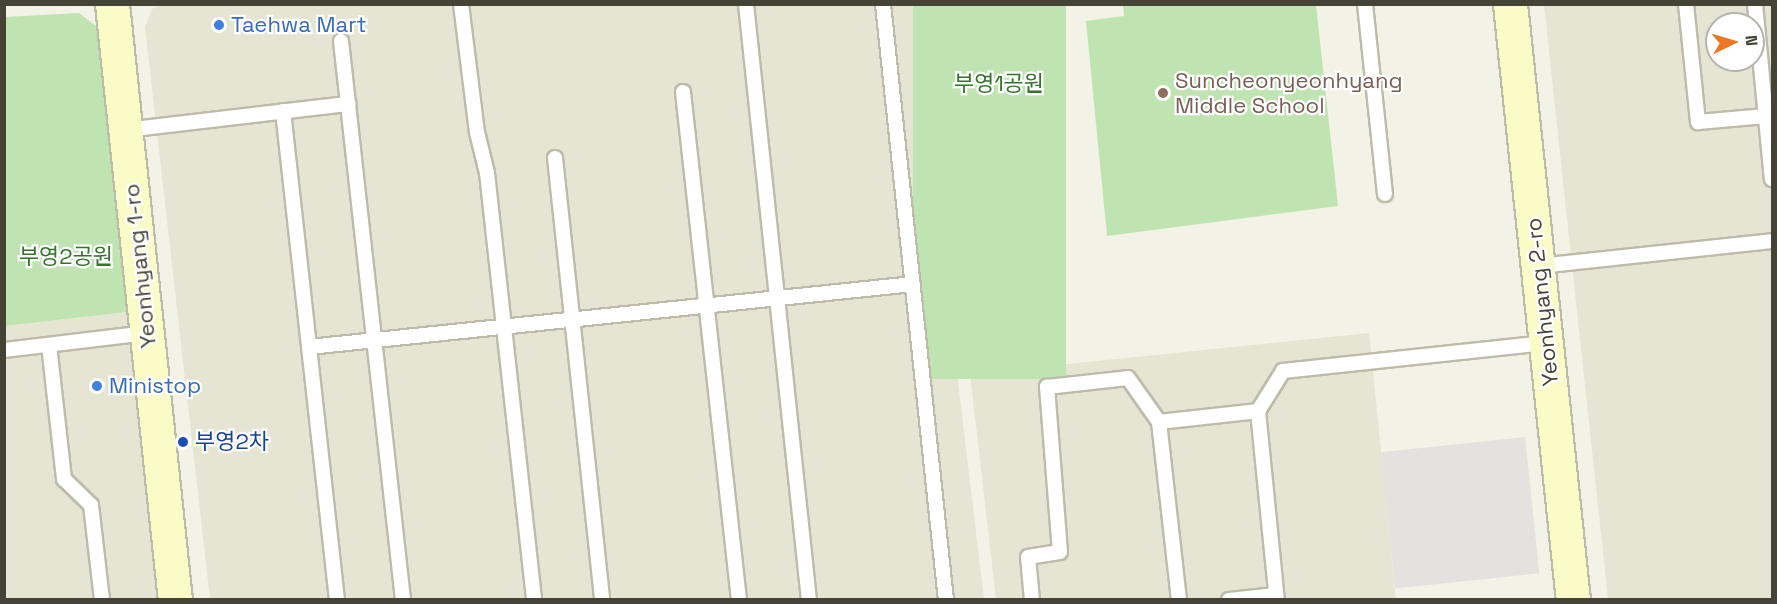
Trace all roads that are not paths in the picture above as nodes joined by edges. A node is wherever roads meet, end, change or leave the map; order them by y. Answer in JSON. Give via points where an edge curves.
{"nodes":[{"id":1,"x":112,"y":4,"type":"edge"},
{"id":2,"x":461,"y":4,"type":"edge"},
{"id":3,"x":746,"y":4,"type":"edge"},
{"id":4,"x":883,"y":4,"type":"edge"},
{"id":5,"x":1365,"y":4,"type":"edge"},
{"id":6,"x":1510,"y":4,"type":"edge"},
{"id":7,"x":1686,"y":4,"type":"edge"},
{"id":8,"x":1755,"y":4,"type":"edge"},
{"id":9,"x":341,"y":41,"type":"dead end"},
{"id":10,"x":683,"y":92,"type":"dead end"},
{"id":11,"x":348,"y":104,"type":"junction"},
{"id":12,"x":283,"y":111,"type":"junction"},
{"id":13,"x":1766,"y":116,"type":"junction"},
{"id":14,"x":126,"y":130,"type":"junction"},
{"id":15,"x":555,"y":158,"type":"dead end"},
{"id":16,"x":1773,"y":178,"type":"edge"},
{"id":17,"x":1385,"y":194,"type":"dead end"},
{"id":18,"x":1773,"y":241,"type":"edge"},
{"id":19,"x":1539,"y":266,"type":"junction"},
{"id":20,"x":913,"y":284,"type":"junction"},
{"id":21,"x":777,"y":297,"type":"junction"},
{"id":22,"x":707,"y":304,"type":"junction"},
{"id":23,"x":573,"y":319,"type":"junction"},
{"id":24,"x":504,"y":326,"type":"junction"},
{"id":25,"x":146,"y":333,"type":"junction"},
{"id":26,"x":374,"y":340,"type":"junction"},
{"id":27,"x":1546,"y":343,"type":"junction"},
{"id":28,"x":49,"y":345,"type":"junction"},
{"id":29,"x":309,"y":347,"type":"junction"},
{"id":30,"x":4,"y":350,"type":"edge"},
{"id":31,"x":1258,"y":411,"type":"junction"},
{"id":32,"x":1159,"y":422,"type":"junction"},
{"id":33,"x":1276,"y":597,"type":"edge"},
{"id":34,"x":102,"y":600,"type":"edge"},
{"id":35,"x":175,"y":600,"type":"edge"},
{"id":36,"x":337,"y":600,"type":"edge"},
{"id":37,"x":403,"y":600,"type":"edge"},
{"id":38,"x":534,"y":600,"type":"edge"},
{"id":39,"x":602,"y":600,"type":"edge"},
{"id":40,"x":739,"y":600,"type":"edge"},
{"id":41,"x":809,"y":600,"type":"edge"},
{"id":42,"x":946,"y":600,"type":"edge"},
{"id":43,"x":1032,"y":600,"type":"edge"},
{"id":44,"x":1179,"y":600,"type":"edge"},
{"id":45,"x":1229,"y":600,"type":"edge"},
{"id":46,"x":1573,"y":600,"type":"edge"}],
"edges":[{"from":1,"to":14,"type":"street","name":"Yeonhyang 1-ro"},
{"from":2,"to":24,"type":"lane"},
{"from":3,"to":21,"type":"lane"},
{"from":4,"to":20,"type":"lane"},
{"from":5,"to":17,"type":"lane"},
{"from":6,"to":19,"type":"street","name":"Yeonhyang 2-ro"},
{"from":7,"to":13,"type":"lane","via":[[1698,122]]},
{"from":8,"to":13,"type":"lane"},
{"from":9,"to":11,"type":"lane"},
{"from":10,"to":22,"type":"lane"},
{"from":11,"to":12,"type":"lane"},
{"from":11,"to":26,"type":"lane"},
{"from":12,"to":14,"type":"lane"},
{"from":12,"to":29,"type":"lane"},
{"from":13,"to":16,"type":"lane"},
{"from":14,"to":25,"type":"street","name":"Yeonhyang 1-ro"},
{"from":15,"to":23,"type":"lane"},
{"from":18,"to":19,"type":"lane"},
{"from":19,"to":27,"type":"street","name":"Yeonhyang 2-ro"},
{"from":20,"to":21,"type":"lane"},
{"from":20,"to":42,"type":"lane"},
{"from":21,"to":22,"type":"lane"},
{"from":21,"to":41,"type":"lane"},
{"from":22,"to":23,"type":"lane"},
{"from":22,"to":40,"type":"lane"},
{"from":23,"to":24,"type":"lane"},
{"from":23,"to":39,"type":"lane"},
{"from":24,"to":26,"type":"lane"},
{"from":24,"to":38,"type":"lane"},
{"from":25,"to":28,"type":"lane"},
{"from":25,"to":35,"type":"street","name":"Yeonhyang 1-ro"},
{"from":26,"to":29,"type":"lane"},
{"from":26,"to":37,"type":"lane"},
{"from":27,"to":31,"type":"lane","via":[[1283,371]]},
{"from":27,"to":46,"type":"street","name":"Yeonhyang 2-ro"},
{"from":28,"to":30,"type":"lane"},
{"from":28,"to":34,"type":"lane","via":[[64,479],[91,505]]},
{"from":29,"to":36,"type":"lane"},
{"from":31,"to":32,"type":"lane"},
{"from":31,"to":33,"type":"lane"},
{"from":32,"to":43,"type":"lane","via":[[1128,378],[1047,387],[1059,552],[1028,557]]},
{"from":32,"to":44,"type":"lane"},
{"from":33,"to":45,"type":"lane"}]}
